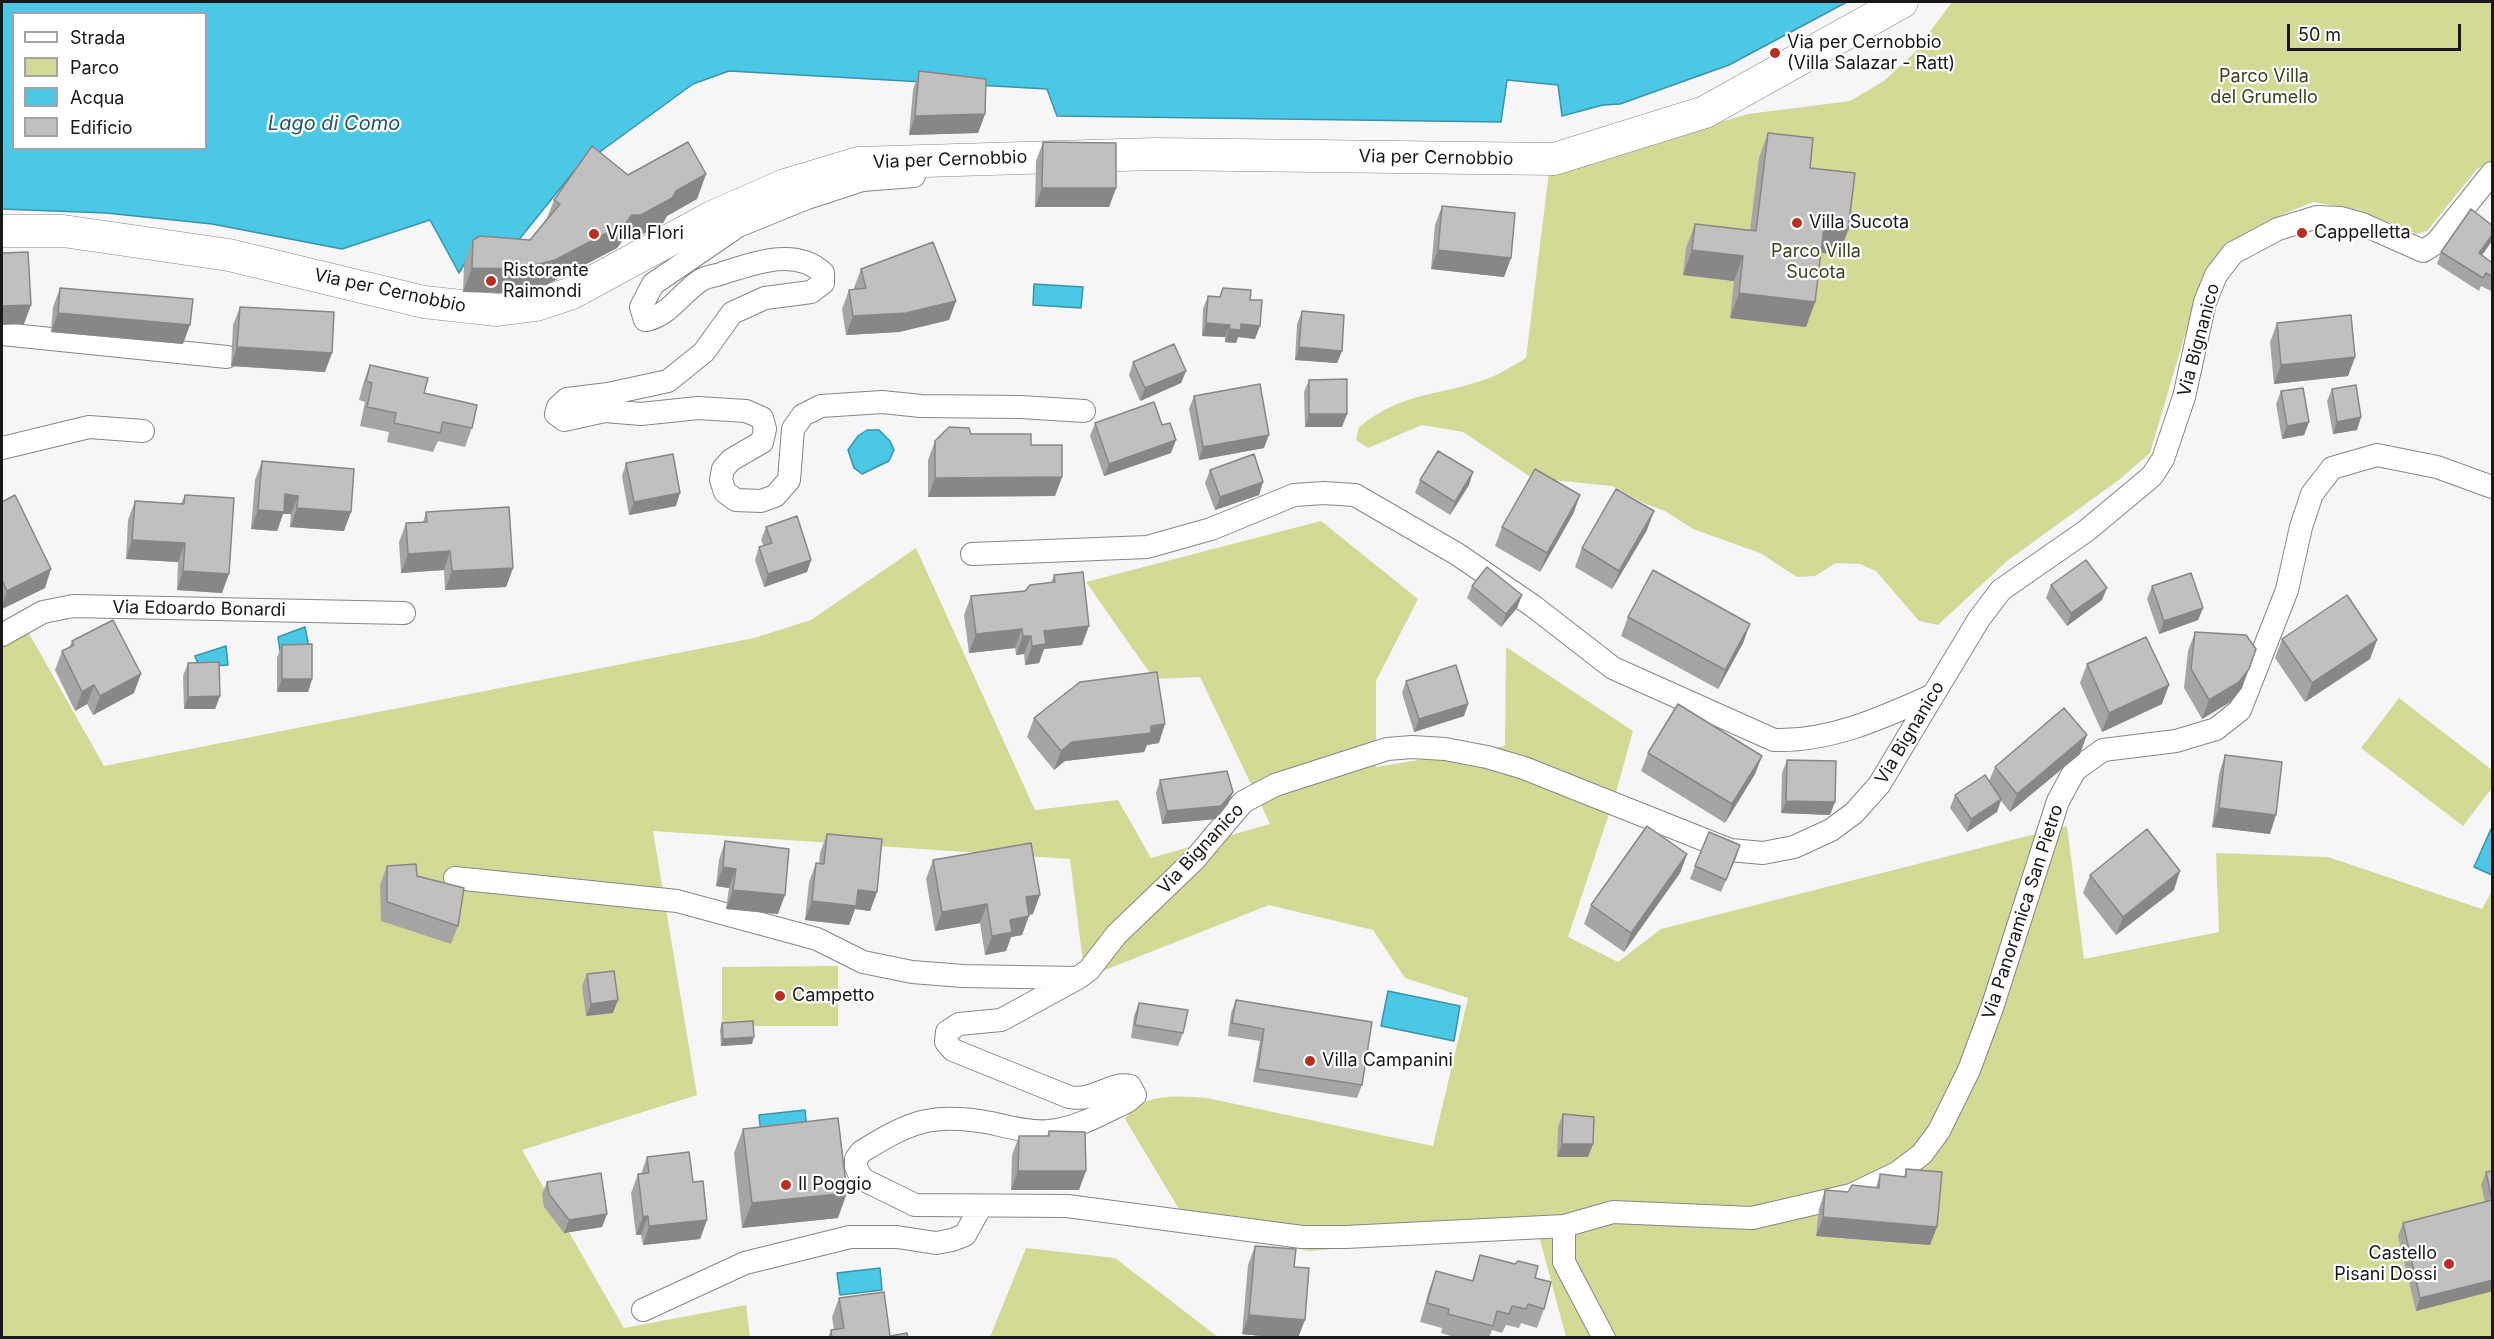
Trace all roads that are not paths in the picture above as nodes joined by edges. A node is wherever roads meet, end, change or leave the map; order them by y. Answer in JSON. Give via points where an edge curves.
{"nodes":[{"id":1,"x":1902,"y":2,"type":"edge"},
{"id":2,"x":1021,"y":158,"type":"junction"},
{"id":3,"x":2493,"y":173,"type":"edge"},
{"id":4,"x":2,"y":231,"type":"edge"},
{"id":5,"x":2,"y":334,"type":"edge"},
{"id":6,"x":227,"y":357,"type":"dead end"},
{"id":7,"x":1084,"y":411,"type":"dead end"},
{"id":8,"x":143,"y":431,"type":"dead end"},
{"id":9,"x":2,"y":448,"type":"edge"},
{"id":10,"x":2493,"y":487,"type":"edge"},
{"id":11,"x":972,"y":555,"type":"dead end"},
{"id":12,"x":404,"y":613,"type":"dead end"},
{"id":13,"x":2,"y":635,"type":"edge"},
{"id":14,"x":1931,"y":696,"type":"junction"},
{"id":15,"x":455,"y":878,"type":"dead end"},
{"id":16,"x":1078,"y":978,"type":"junction"},
{"id":17,"x":981,"y":1206,"type":"junction"},
{"id":18,"x":1564,"y":1226,"type":"junction"},
{"id":19,"x":643,"y":1310,"type":"dead end"},
{"id":20,"x":1604,"y":1338,"type":"edge"}],
"edges":[{"from":1,"to":2,"type":"main road","name":"Via per Cernobbio","via":[[1705,112],[1554,159],[1155,154]]},
{"from":2,"to":4,"type":"main road","name":"Via per Cernobbio","via":[[847,166],[784,185],[712,217],[572,293],[536,305],[497,310],[424,302],[230,255],[63,231]]},
{"from":2,"to":7,"type":"street","via":[[1022,168],[1002,171],[862,180],[738,226],[654,284],[641,307],[645,320],[664,312],[703,279],[771,259],[813,263],[824,273],[823,283],[811,292],[765,298],[732,313],[704,352],[668,381],[567,399],[556,414],[564,420],[591,413],[642,414],[698,408],[746,411],[762,418],[762,442],[731,460],[723,469],[721,480],[725,492],[736,500],[761,501],[775,496],[789,480],[793,429],[803,415],[821,406],[882,402]]},
{"from":3,"to":14,"type":"street","name":"Via Bignanico","via":[[2436,243],[2423,251],[2362,224],[2317,217],[2278,229],[2233,253],[2216,275],[2205,303],[2184,397],[2163,459],[2152,476],[2001,590]]},
{"from":5,"to":6,"type":"street"},
{"from":8,"to":9,"type":"street","via":[[89,427]]},
{"from":10,"to":18,"type":"street","name":"Via Panoramica San Pietro","via":[[2437,467],[2377,455],[2332,468],[2312,494],[2287,590],[2240,710],[2216,729],[2176,741],[2103,750],[2075,770],[2058,801],[1969,1070],[1939,1131],[1922,1154],[1897,1173],[1851,1195],[1752,1218],[1613,1212]]},
{"from":11,"to":14,"type":"street","via":[[1147,547],[1211,529],[1294,495],[1355,495],[1457,554],[1613,668],[1774,740],[1800,741],[1873,722]]},
{"from":12,"to":13,"type":"street","name":"Via Edoardo Bonardi","via":[[73,606],[43,612]]},
{"from":14,"to":16,"type":"street","name":"Via Bignanico","via":[[1879,785],[1854,813],[1831,830],[1794,847],[1763,854],[1730,850],[1487,757],[1412,747],[1346,760],[1275,785],[1243,801],[1195,859],[1116,935]]},
{"from":15,"to":16,"type":"street","via":[[677,901],[817,939],[863,962],[912,972]]},
{"from":16,"to":17,"type":"street","name":"Via Bignanico","via":[[1001,1020],[959,1024],[947,1032],[946,1042],[953,1050],[1069,1097],[1082,1099],[1122,1084],[1130,1086],[1135,1095],[1128,1101],[1071,1126],[1048,1131],[964,1118],[935,1118],[911,1125],[856,1158],[862,1179],[906,1202]]},
{"from":17,"to":18,"type":"street","name":"Via Bignanico","via":[[1112,1210],[1302,1237]]},
{"from":17,"to":19,"type":"street","via":[[965,1234],[952,1240],[936,1243],[897,1237],[850,1237],[745,1263]]},
{"from":18,"to":20,"type":"street","via":[[1564,1262]]}]}
